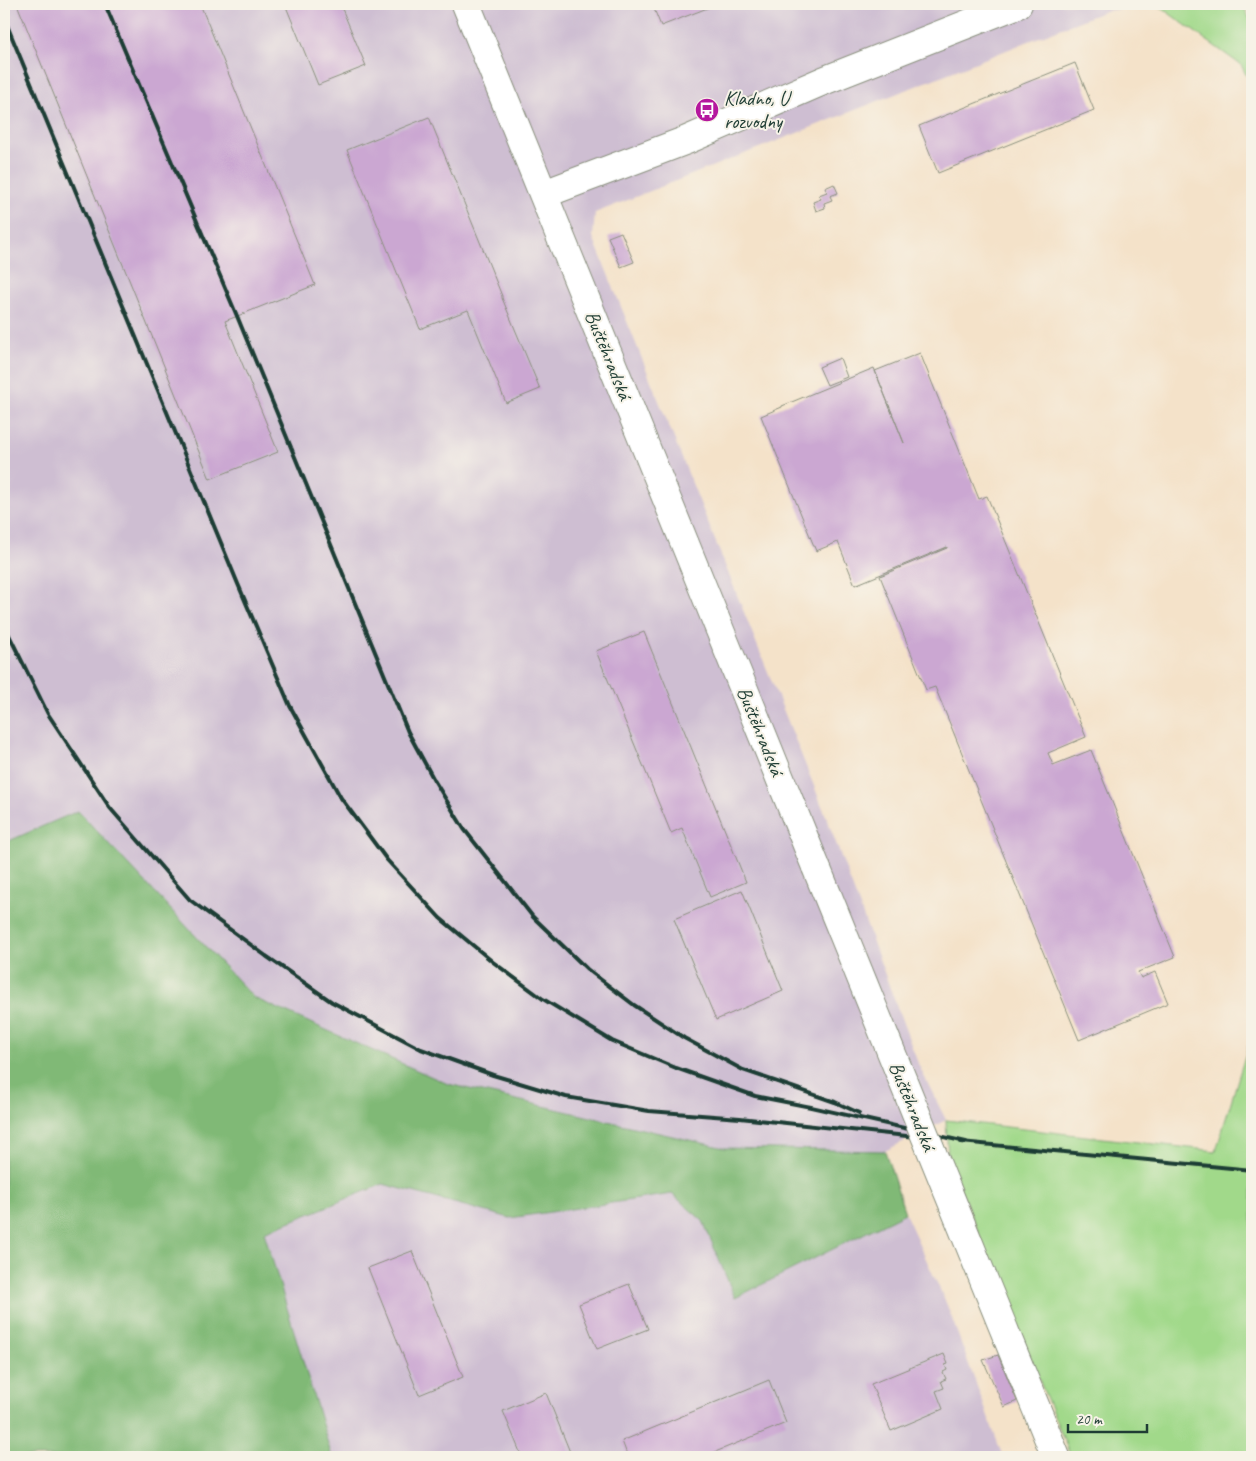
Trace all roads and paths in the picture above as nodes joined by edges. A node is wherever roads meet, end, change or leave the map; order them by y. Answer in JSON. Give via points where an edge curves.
{"nodes":[{"id":1,"x":466,"y":4,"type":"edge"},
{"id":2,"x":1018,"y":4,"type":"edge"},
{"id":3,"x":544,"y":194,"type":"junction"},
{"id":4,"x":1056,"y":1457,"type":"edge"}],
"edges":[{"from":1,"to":3,"type":"street","name":"Buštěhradská"},
{"from":2,"to":3,"type":"street","via":[[824,81],[687,140]]},
{"from":3,"to":4,"type":"street","name":"Buštěhradská","bridge":true}]}
